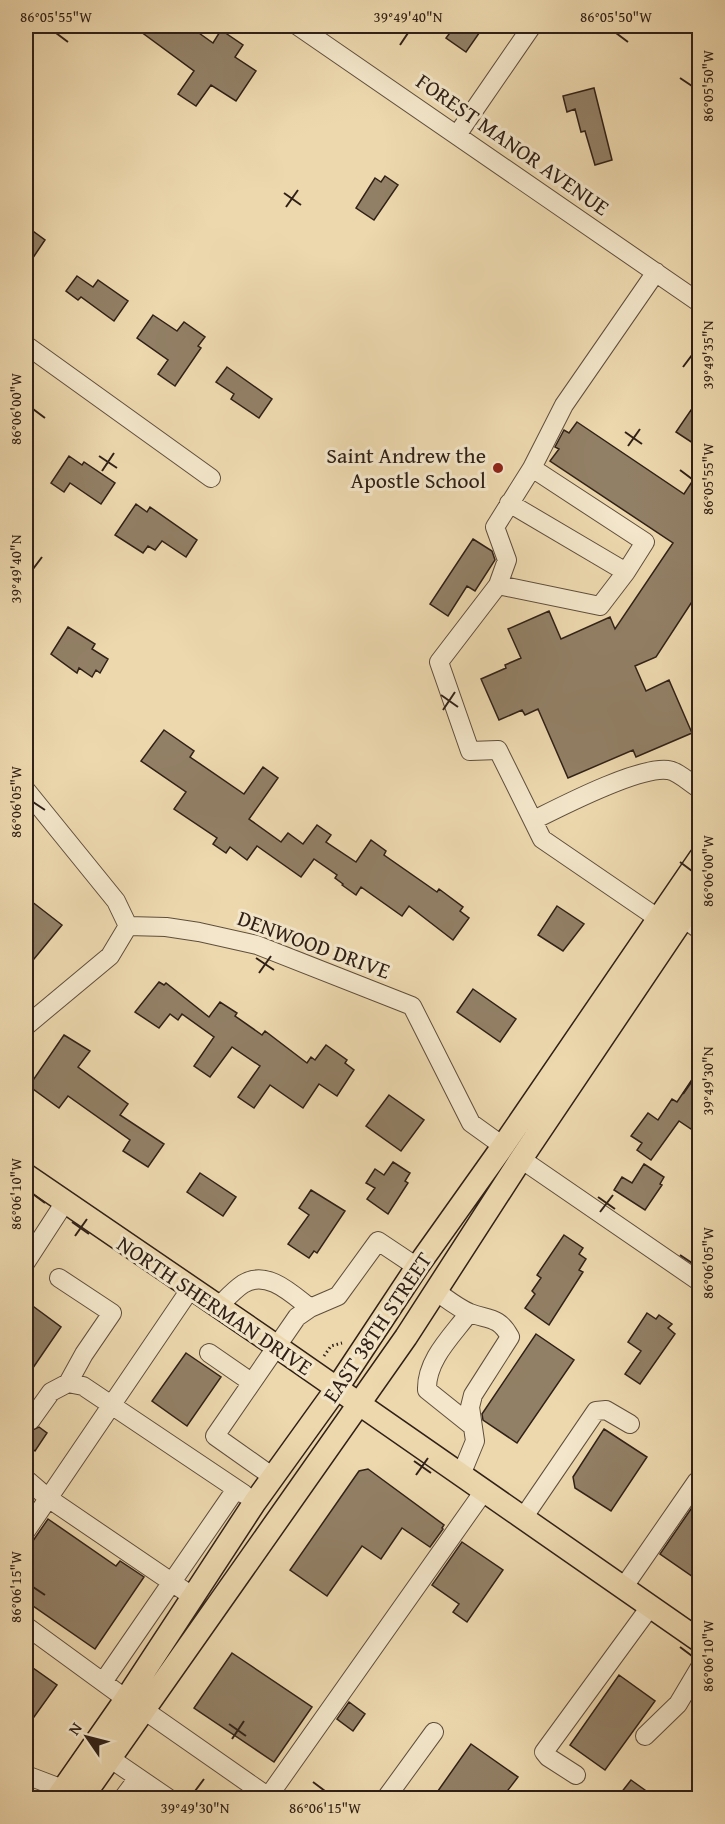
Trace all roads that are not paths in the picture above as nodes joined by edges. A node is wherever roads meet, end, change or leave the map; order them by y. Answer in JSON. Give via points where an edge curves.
{"nodes":[{"id":1,"x":298,"y":26,"type":"edge"},
{"id":2,"x":532,"y":26,"type":"edge"},
{"id":3,"x":457,"y":135,"type":"junction"},
{"id":4,"x":656,"y":272,"type":"junction"},
{"id":5,"x":699,"y":303,"type":"edge"},
{"id":6,"x":26,"y":345,"type":"edge"},
{"id":7,"x":532,"y":468,"type":"junction"},
{"id":8,"x":211,"y":478,"type":"dead end"},
{"id":9,"x":509,"y":503,"type":"junction"},
{"id":10,"x":626,"y":572,"type":"junction"},
{"id":11,"x":498,"y":585,"type":"junction"},
{"id":12,"x":699,"y":789,"type":"edge"},
{"id":13,"x":26,"y":790,"type":"edge"},
{"id":14,"x":534,"y":820,"type":"junction"},
{"id":15,"x":699,"y":858,"type":"edge"},
{"id":16,"x":699,"y":893,"type":"edge"},
{"id":17,"x":659,"y":919,"type":"junction"},
{"id":18,"x":691,"y":924,"type":"edge"},
{"id":19,"x":128,"y":926,"type":"junction"},
{"id":20,"x":26,"y":1026,"type":"edge"},
{"id":21,"x":512,"y":1152,"type":"junction"},
{"id":22,"x":26,"y":1175,"type":"edge"},
{"id":23,"x":65,"y":1202,"type":"junction"},
{"id":24,"x":26,"y":1262,"type":"edge"},
{"id":25,"x":417,"y":1267,"type":"junction"},
{"id":26,"x":59,"y":1278,"type":"dead end"},
{"id":27,"x":699,"y":1282,"type":"edge"},
{"id":28,"x":191,"y":1288,"type":"junction"},
{"id":29,"x":437,"y":1292,"type":"junction"},
{"id":30,"x":219,"y":1306,"type":"junction"},
{"id":31,"x":310,"y":1308,"type":"junction"},
{"id":32,"x":470,"y":1313,"type":"junction"},
{"id":33,"x":276,"y":1346,"type":"junction"},
{"id":34,"x":209,"y":1353,"type":"dead end"},
{"id":35,"x":251,"y":1382,"type":"junction"},
{"id":36,"x":68,"y":1383,"type":"junction"},
{"id":37,"x":337,"y":1388,"type":"junction"},
{"id":38,"x":360,"y":1404,"type":"junction"},
{"id":39,"x":111,"y":1406,"type":"junction"},
{"id":40,"x":31,"y":1420,"type":"dead end"},
{"id":41,"x":630,"y":1424,"type":"dead end"},
{"id":42,"x":472,"y":1426,"type":"junction"},
{"id":43,"x":461,"y":1475,"type":"junction"},
{"id":44,"x":273,"y":1477,"type":"junction"},
{"id":45,"x":26,"y":1479,"type":"edge"},
{"id":46,"x":699,"y":1483,"type":"edge"},
{"id":47,"x":236,"y":1489,"type":"junction"},
{"id":48,"x":483,"y":1491,"type":"junction"},
{"id":49,"x":48,"y":1498,"type":"junction"},
{"id":50,"x":255,"y":1502,"type":"junction"},
{"id":51,"x":524,"y":1518,"type":"junction"},
{"id":52,"x":26,"y":1532,"type":"edge"},
{"id":53,"x":172,"y":1582,"type":"junction"},
{"id":54,"x":623,"y":1588,"type":"junction"},
{"id":55,"x":192,"y":1596,"type":"junction"},
{"id":56,"x":650,"y":1607,"type":"junction"},
{"id":57,"x":26,"y":1626,"type":"edge"},
{"id":58,"x":697,"y":1633,"type":"edge"},
{"id":59,"x":699,"y":1667,"type":"edge"},
{"id":60,"x":103,"y":1682,"type":"junction"},
{"id":61,"x":135,"y":1705,"type":"junction"},
{"id":62,"x":434,"y":1732,"type":"dead end"},
{"id":63,"x":645,"y":1736,"type":"dead end"},
{"id":64,"x":111,"y":1759,"type":"junction"},
{"id":65,"x":26,"y":1775,"type":"edge"},
{"id":66,"x":576,"y":1775,"type":"dead end"},
{"id":67,"x":138,"y":1778,"type":"junction"},
{"id":68,"x":67,"y":1795,"type":"edge"},
{"id":69,"x":123,"y":1798,"type":"edge"},
{"id":70,"x":168,"y":1798,"type":"edge"},
{"id":71,"x":269,"y":1798,"type":"edge"},
{"id":72,"x":386,"y":1798,"type":"edge"}],
"edges":[{"from":1,"to":3,"type":"street","name":"FOREST MANOR AVENUE"},
{"from":2,"to":3,"type":"street"},
{"from":3,"to":4,"type":"street","name":"FOREST MANOR AVENUE"},
{"from":4,"to":5,"type":"street","name":"FOREST MANOR AVENUE"},
{"from":4,"to":7,"type":"street","via":[[564,405]]},
{"from":6,"to":8,"type":"street"},
{"from":7,"to":9,"type":"street"},
{"from":7,"to":10,"type":"street","via":[[645,542]]},
{"from":9,"to":10,"type":"street"},
{"from":9,"to":11,"type":"street","via":[[495,527],[507,560]]},
{"from":10,"to":11,"type":"street","via":[[600,606]]},
{"from":11,"to":14,"type":"street","via":[[439,662],[470,751],[498,750]]},
{"from":12,"to":14,"type":"street","via":[[669,770],[646,772]]},
{"from":13,"to":19,"type":"street","via":[[116,901]]},
{"from":14,"to":17,"type":"street","via":[[542,839]]},
{"from":15,"to":17,"type":"main road","name":"EAST 38TH STREET"},
{"from":16,"to":18,"type":"main road","name":"EAST 38TH STREET"},
{"from":17,"to":21,"type":"main road","name":"EAST 38TH STREET"},
{"from":18,"to":21,"type":"main road","name":"EAST 38TH STREET"},
{"from":19,"to":20,"type":"street","via":[[110,956]]},
{"from":19,"to":21,"type":"street","name":"DENWOOD DRIVE","via":[[199,932],[256,945],[412,1006],[471,1123]]},
{"from":21,"to":25,"type":"main road","name":"EAST 38TH STREET"},
{"from":21,"to":27,"type":"street","name":"DENWOOD DRIVE"},
{"from":21,"to":29,"type":"main road","name":"EAST 38TH STREET"},
{"from":22,"to":23,"type":"main road","name":"NORTH SHERMAN DRIVE"},
{"from":23,"to":24,"type":"street"},
{"from":23,"to":28,"type":"main road","name":"NORTH SHERMAN DRIVE"},
{"from":25,"to":31,"type":"street","via":[[378,1241],[338,1296]]},
{"from":25,"to":37,"type":"main road","name":"EAST 38TH STREET"},
{"from":26,"to":36,"type":"street","via":[[112,1313]]},
{"from":28,"to":30,"type":"main road","name":"NORTH SHERMAN DRIVE"},
{"from":28,"to":39,"type":"street"},
{"from":29,"to":32,"type":"street"},
{"from":29,"to":38,"type":"main road","name":"EAST 38TH STREET"},
{"from":30,"to":31,"type":"street","via":[[244,1284],[257,1279],[284,1288]]},
{"from":30,"to":33,"type":"main road","name":"NORTH SHERMAN DRIVE"},
{"from":31,"to":33,"type":"street","via":[[297,1317]]},
{"from":32,"to":42,"type":"street","via":[[433,1361],[426,1384],[427,1390]]},
{"from":32,"to":42,"type":"street","via":[[491,1318],[510,1337],[473,1395]]},
{"from":33,"to":35,"type":"street"},
{"from":33,"to":37,"type":"main road","name":"NORTH SHERMAN DRIVE"},
{"from":34,"to":35,"type":"street"},
{"from":35,"to":44,"type":"street","via":[[215,1436]]},
{"from":36,"to":39,"type":"street","via":[[83,1386]]},
{"from":36,"to":40,"type":"street","via":[[51,1392]]},
{"from":37,"to":38,"type":"main road","name":"NORTH SHERMAN DRIVE"},
{"from":37,"to":44,"type":"main road","name":"EAST 38TH STREET"},
{"from":38,"to":43,"type":"main road","name":"NORTH SHERMAN DRIVE"},
{"from":38,"to":61,"type":"main road","name":"EAST 38TH STREET"},
{"from":39,"to":47,"type":"street"},
{"from":39,"to":49,"type":"street"},
{"from":41,"to":51,"type":"street","via":[[606,1410],[596,1411]]},
{"from":42,"to":43,"type":"street","via":[[475,1441]]},
{"from":43,"to":48,"type":"main road","name":"NORTH SHERMAN DRIVE"},
{"from":44,"to":50,"type":"main road","name":"EAST 38TH STREET"},
{"from":45,"to":49,"type":"street"},
{"from":46,"to":54,"type":"street"},
{"from":47,"to":50,"type":"street"},
{"from":47,"to":53,"type":"street"},
{"from":48,"to":51,"type":"main road","name":"NORTH SHERMAN DRIVE"},
{"from":48,"to":71,"type":"street"},
{"from":49,"to":52,"type":"street"},
{"from":49,"to":53,"type":"street"},
{"from":50,"to":55,"type":"main road","name":"EAST 38TH STREET"},
{"from":51,"to":54,"type":"main road","name":"NORTH SHERMAN DRIVE"},
{"from":53,"to":55,"type":"street"},
{"from":53,"to":60,"type":"street"},
{"from":54,"to":56,"type":"main road","name":"NORTH SHERMAN DRIVE"},
{"from":55,"to":61,"type":"main road","name":"EAST 38TH STREET"},
{"from":56,"to":58,"type":"main road","name":"NORTH SHERMAN DRIVE"},
{"from":56,"to":66,"type":"street","via":[[544,1752]]},
{"from":57,"to":60,"type":"street"},
{"from":59,"to":63,"type":"street","via":[[678,1704]]},
{"from":60,"to":61,"type":"street"},
{"from":61,"to":64,"type":"main road","name":"EAST 38TH STREET"},
{"from":61,"to":68,"type":"main road","name":"EAST 38TH STREET"},
{"from":61,"to":71,"type":"street"},
{"from":62,"to":72,"type":"street"},
{"from":64,"to":67,"type":"street"},
{"from":64,"to":68,"type":"main road","name":"EAST 38TH STREET"},
{"from":65,"to":68,"type":"street"},
{"from":67,"to":69,"type":"street"},
{"from":67,"to":70,"type":"street"}]}
